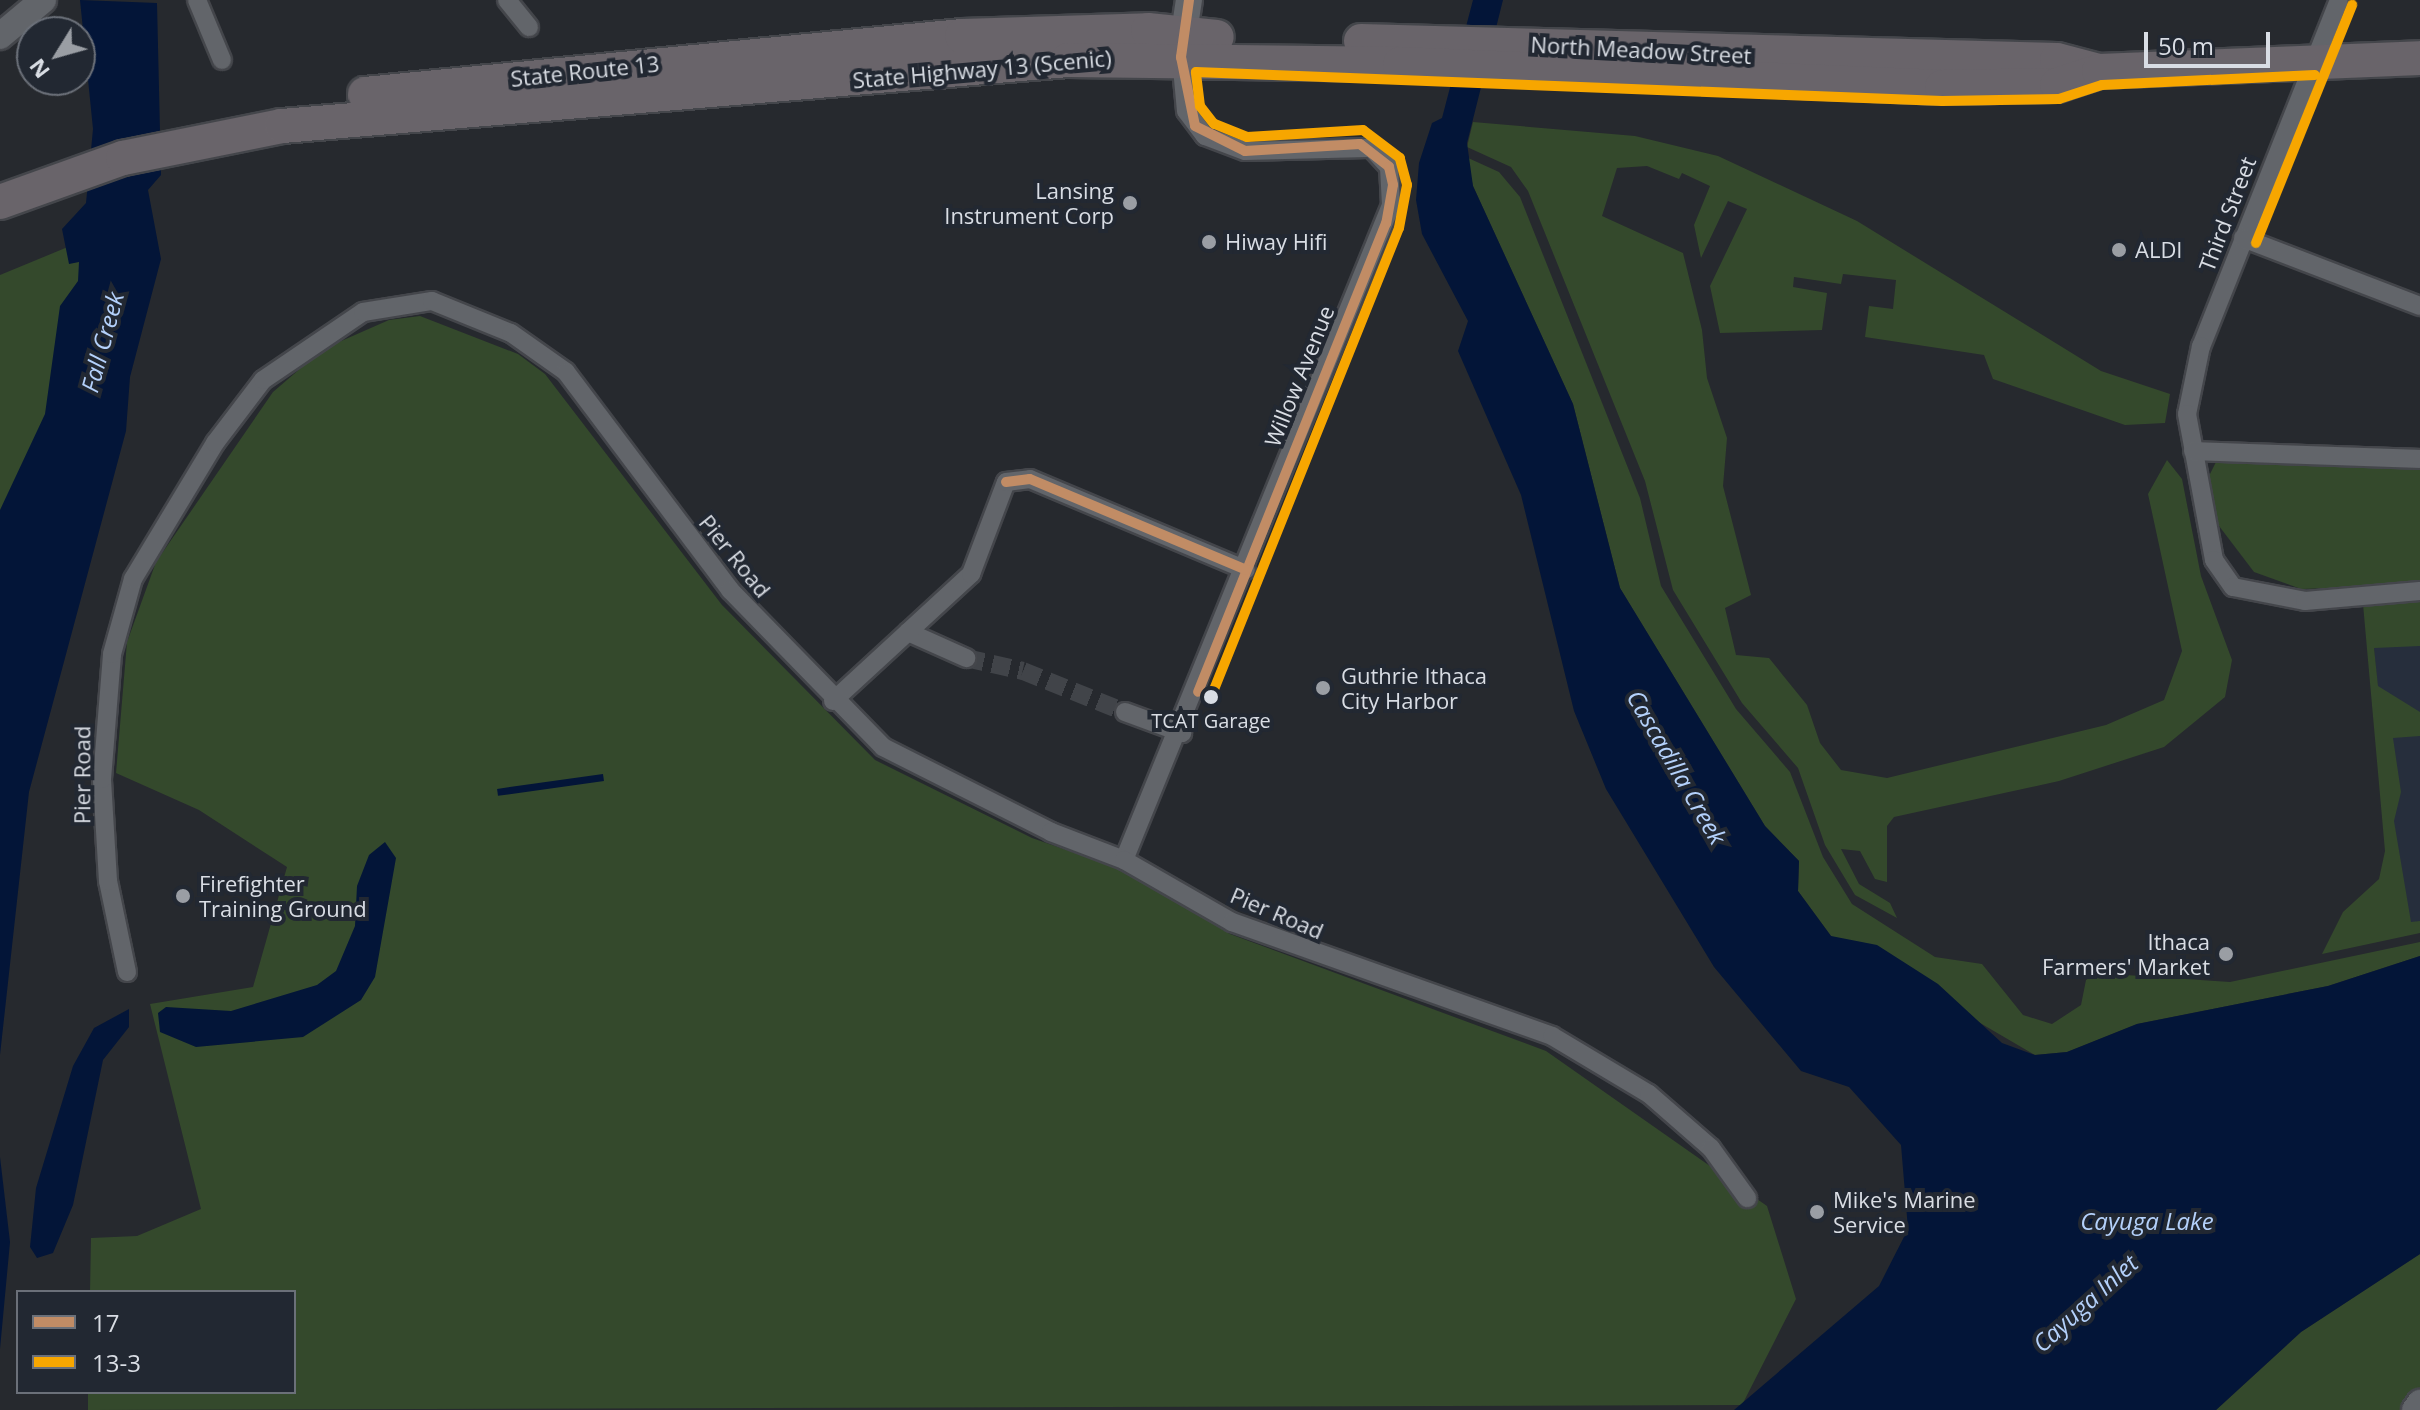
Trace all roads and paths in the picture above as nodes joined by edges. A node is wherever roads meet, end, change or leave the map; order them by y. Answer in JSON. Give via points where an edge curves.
{"nodes":[{"id":1,"x":43,"y":0,"type":"edge"},
{"id":2,"x":197,"y":0,"type":"edge"},
{"id":3,"x":507,"y":0,"type":"edge"},
{"id":4,"x":1189,"y":0,"type":"edge"},
{"id":5,"x":2339,"y":0,"type":"edge"},
{"id":6,"x":529,"y":27,"type":"dead end"},
{"id":7,"x":0,"y":36,"type":"edge"},
{"id":8,"x":1181,"y":46,"type":"junction"},
{"id":9,"x":2420,"y":58,"type":"edge"},
{"id":10,"x":222,"y":60,"type":"dead end"},
{"id":11,"x":2314,"y":61,"type":"junction"},
{"id":12,"x":783,"y":86,"type":"joint"},
{"id":13,"x":210,"y":127,"type":"junction"},
{"id":14,"x":11,"y":186,"type":"edge"},
{"id":15,"x":2243,"y":238,"type":"junction"},
{"id":16,"x":2420,"y":306,"type":"edge"},
{"id":17,"x":2193,"y":451,"type":"junction"},
{"id":18,"x":2420,"y":459,"type":"edge"},
{"id":19,"x":1246,"y":570,"type":"junction"},
{"id":20,"x":2420,"y":591,"type":"edge"},
{"id":21,"x":908,"y":632,"type":"junction"},
{"id":22,"x":966,"y":658,"type":"tunnel mouth"},
{"id":23,"x":833,"y":701,"type":"junction"},
{"id":24,"x":1125,"y":712,"type":"tunnel mouth"},
{"id":25,"x":1182,"y":733,"type":"junction"},
{"id":26,"x":1124,"y":860,"type":"junction"},
{"id":27,"x":127,"y":972,"type":"dead end"},
{"id":28,"x":1747,"y":1198,"type":"dead end"},
{"id":29,"x":2420,"y":1403,"type":"edge"},
{"id":30,"x":2415,"y":1410,"type":"edge"}],
"edges":[{"from":1,"to":7,"type":"street"},
{"from":2,"to":10,"type":"street"},
{"from":3,"to":6,"type":"street"},
{"from":4,"to":8,"type":"street"},
{"from":5,"to":11,"type":"street","name":"Third Street"},
{"from":8,"to":11,"type":"highway","name":"North Meadow Street","via":[[1551,58],[2057,60],[2099,71]]},
{"from":8,"to":12,"type":"highway","name":"State Highway 13 (Scenic)"},
{"from":8,"to":13,"type":"highway","name":"State Route 13","via":[[962,36],[469,82]]},
{"from":8,"to":19,"type":"street","name":"Willow Avenue","via":[[1186,111],[1205,136],[1245,151],[1360,144],[1389,167],[1393,185],[1386,223]]},
{"from":9,"to":11,"type":"highway","name":"North Meadow Street"},
{"from":11,"to":15,"type":"street","name":"Third Street"},
{"from":12,"to":13,"type":"highway","name":"State Route 13"},
{"from":13,"to":14,"type":"highway","name":"State Route 13"},
{"from":15,"to":16,"type":"street"},
{"from":15,"to":17,"type":"street","name":"Third Street","via":[[2187,394]]},
{"from":17,"to":18,"type":"street"},
{"from":17,"to":20,"type":"street","name":"Third Street","via":[[2214,560],[2233,587],[2305,601]]},
{"from":19,"to":21,"type":"street","via":[[1030,479],[1006,482],[971,574]]},
{"from":19,"to":25,"type":"street","name":"Willow Avenue"},
{"from":21,"to":22,"type":"street"},
{"from":21,"to":23,"type":"street"},
{"from":23,"to":26,"type":"street","name":"Pier Road","via":[[892,753]]},
{"from":23,"to":27,"type":"street","name":"Pier Road","via":[[730,590],[566,372],[511,333],[448,306],[416,300],[363,312],[291,355],[239,408],[133,579],[112,654],[102,779],[108,881]]},
{"from":24,"to":25,"type":"street"},
{"from":25,"to":26,"type":"street","name":"Willow Avenue"},
{"from":26,"to":28,"type":"street","name":"Pier Road","via":[[1232,922],[1552,1036],[1649,1094],[1711,1148]]},
{"from":29,"to":30,"type":"street"}]}
